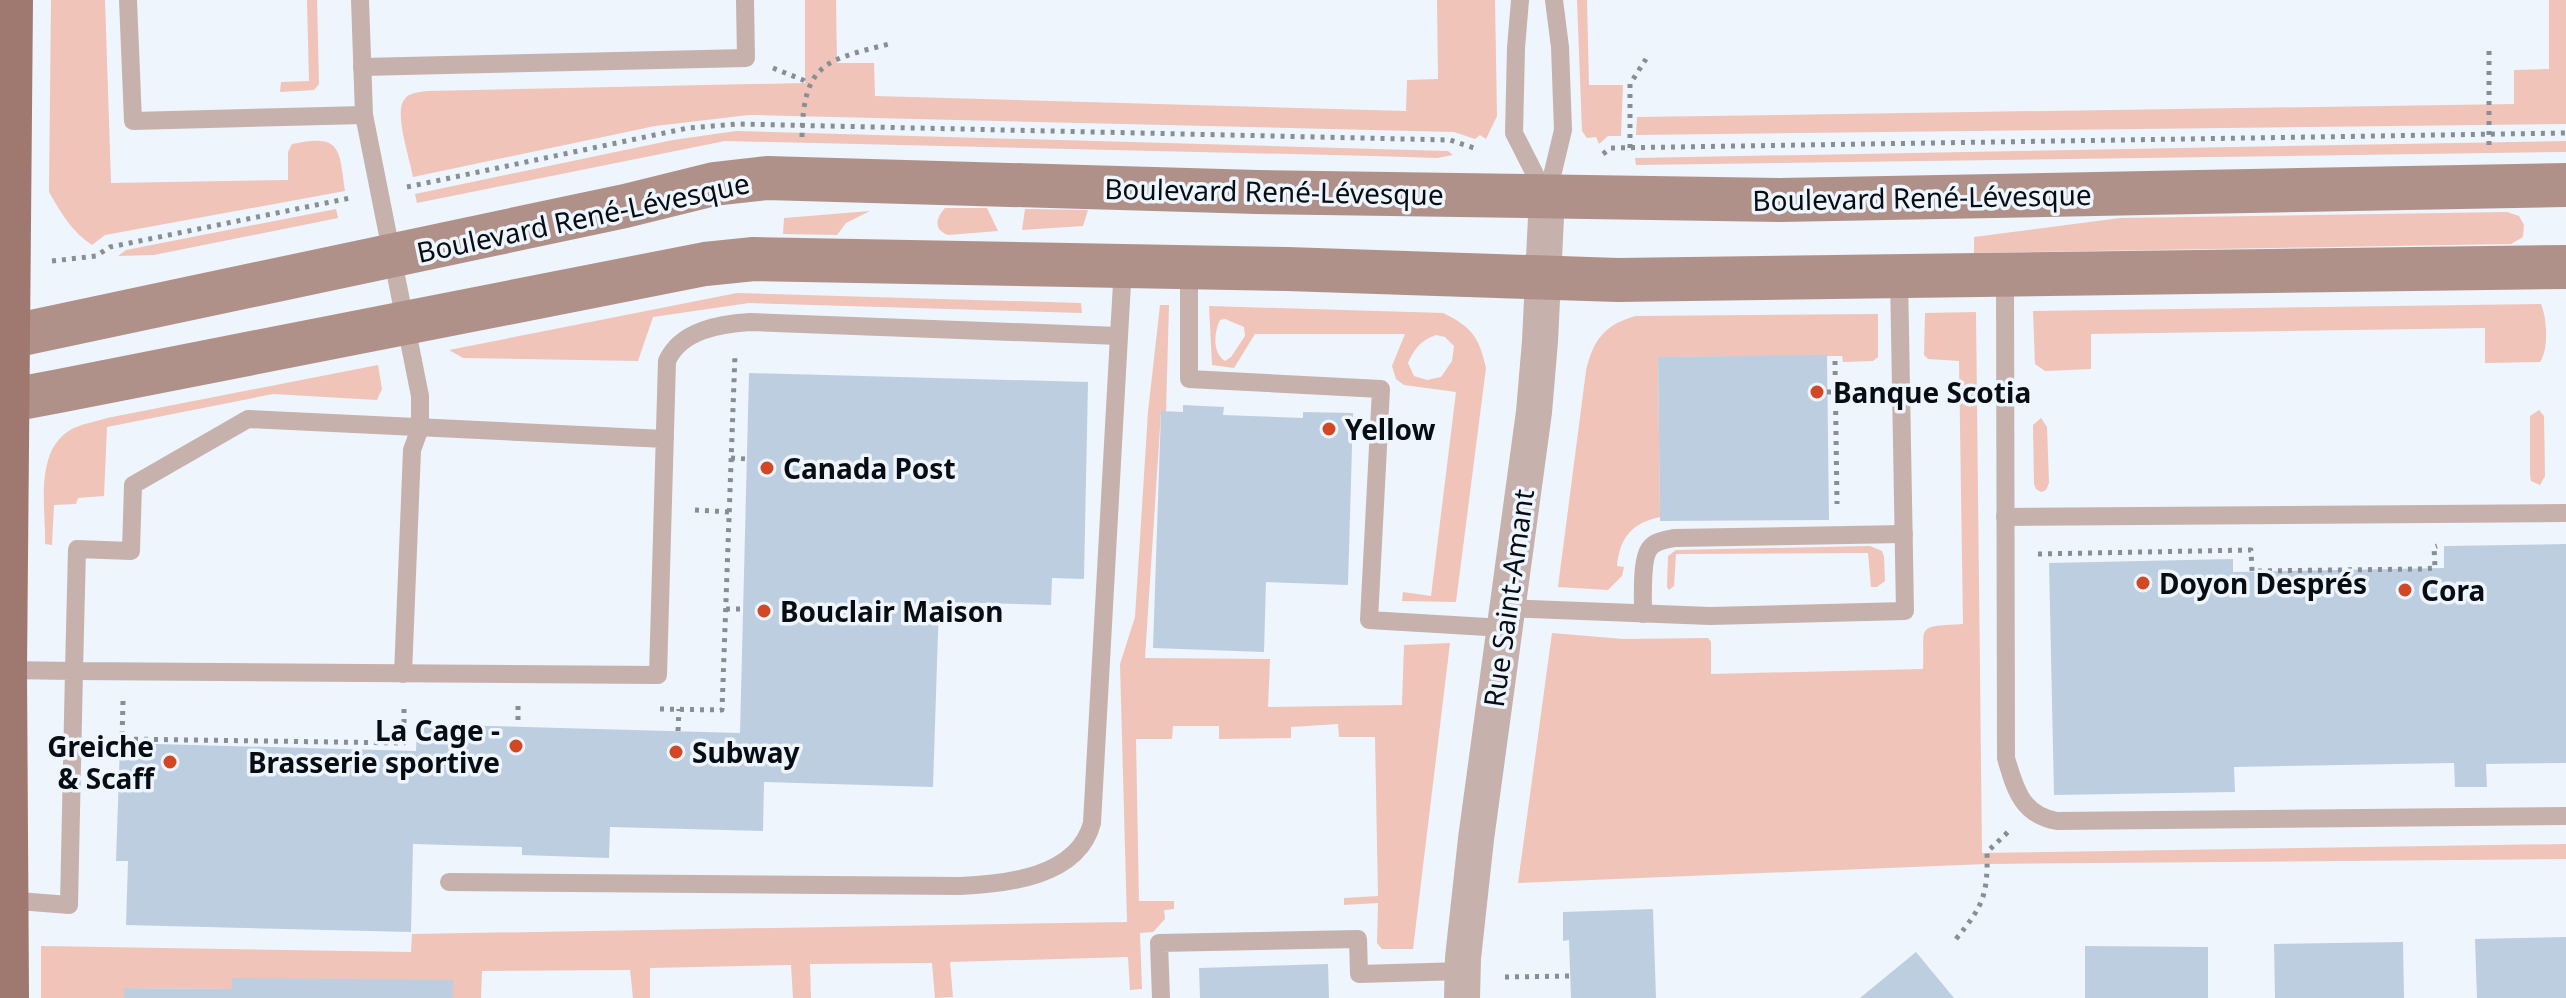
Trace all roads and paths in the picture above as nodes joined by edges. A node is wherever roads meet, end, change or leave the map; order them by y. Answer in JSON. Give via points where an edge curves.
{"nodes":[{"id":1,"x":11,"y":0,"type":"edge"},
{"id":2,"x":128,"y":0,"type":"edge"},
{"id":3,"x":360,"y":0,"type":"edge"},
{"id":4,"x":745,"y":0,"type":"edge"},
{"id":5,"x":1520,"y":0,"type":"edge"},
{"id":6,"x":1554,"y":0,"type":"edge"},
{"id":7,"x":893,"y":43,"type":"dead end"},
{"id":8,"x":2489,"y":46,"type":"dead end"},
{"id":9,"x":1646,"y":59,"type":"dead end"},
{"id":10,"x":362,"y":67,"type":"junction"},
{"id":11,"x":364,"y":115,"type":"junction"},
{"id":12,"x":2566,"y":133,"type":"edge"},
{"id":13,"x":2489,"y":134,"type":"junction"},
{"id":14,"x":1630,"y":147,"type":"junction"},
{"id":15,"x":802,"y":148,"type":"dead end"},
{"id":16,"x":1603,"y":154,"type":"dead end"},
{"id":17,"x":2489,"y":157,"type":"dead end"},
{"id":18,"x":1630,"y":158,"type":"dead end"},
{"id":19,"x":2566,"y":185,"type":"edge"},
{"id":20,"x":1547,"y":197,"type":"junction"},
{"id":21,"x":346,"y":199,"type":"dead end"},
{"id":22,"x":96,"y":256,"type":"dead end"},
{"id":23,"x":393,"y":257,"type":"junction"},
{"id":24,"x":1123,"y":266,"type":"junction"},
{"id":25,"x":2566,"y":267,"type":"edge"},
{"id":26,"x":1189,"y":268,"type":"junction"},
{"id":27,"x":2005,"y":274,"type":"junction"},
{"id":28,"x":1899,"y":276,"type":"junction"},
{"id":29,"x":1544,"y":278,"type":"junction"},
{"id":30,"x":406,"y":324,"type":"junction"},
{"id":31,"x":1119,"y":336,"type":"junction"},
{"id":32,"x":4,"y":339,"type":"edge"},
{"id":33,"x":1835,"y":361,"type":"dead end"},
{"id":34,"x":1827,"y":392,"type":"dead end"},
{"id":35,"x":1836,"y":392,"type":"junction"},
{"id":36,"x":3,"y":400,"type":"edge"},
{"id":37,"x":420,"y":428,"type":"junction"},
{"id":38,"x":665,"y":439,"type":"junction"},
{"id":39,"x":731,"y":458,"type":"dead end"},
{"id":40,"x":747,"y":459,"type":"dead end"},
{"id":41,"x":1852,"y":506,"type":"dead end"},
{"id":42,"x":2566,"y":513,"type":"edge"},
{"id":43,"x":2005,"y":517,"type":"junction"},
{"id":44,"x":1904,"y":534,"type":"junction"},
{"id":45,"x":2444,"y":546,"type":"dead end"},
{"id":46,"x":2210,"y":551,"type":"junction"},
{"id":47,"x":2142,"y":552,"type":"junction"},
{"id":48,"x":2041,"y":554,"type":"dead end"},
{"id":49,"x":2210,"y":560,"type":"dead end"},
{"id":50,"x":2144,"y":561,"type":"dead end"},
{"id":51,"x":726,"y":609,"type":"dead end"},
{"id":52,"x":744,"y":609,"type":"dead end"},
{"id":53,"x":1643,"y":614,"type":"junction"},
{"id":54,"x":1506,"y":618,"type":"junction"},
{"id":55,"x":5,"y":670,"type":"junction"},
{"id":56,"x":74,"y":671,"type":"junction"},
{"id":57,"x":403,"y":674,"type":"junction"},
{"id":58,"x":518,"y":706,"type":"dead end"},
{"id":59,"x":679,"y":709,"type":"dead end"},
{"id":60,"x":518,"y":726,"type":"dead end"},
{"id":61,"x":678,"y":731,"type":"dead end"},
{"id":62,"x":2030,"y":810,"type":"junction"},
{"id":63,"x":2566,"y":816,"type":"edge"},
{"id":64,"x":449,"y":882,"type":"dead end"},
{"id":65,"x":6,"y":900,"type":"junction"},
{"id":66,"x":1956,"y":939,"type":"dead end"},
{"id":67,"x":1570,"y":976,"type":"dead end"},
{"id":68,"x":1505,"y":977,"type":"dead end"},
{"id":69,"x":1463,"y":984,"type":"edge"},
{"id":70,"x":7,"y":998,"type":"edge"},
{"id":71,"x":1161,"y":998,"type":"edge"}],
"edges":[{"from":1,"to":32,"type":"main road"},
{"from":2,"to":11,"type":"lane","via":[[133,121]]},
{"from":3,"to":10,"type":"lane"},
{"from":4,"to":10,"type":"lane","via":[[746,58]]},
{"from":5,"to":20,"type":"lane","via":[[1514,133]]},
{"from":6,"to":20,"type":"lane","via":[[1563,130]]},
{"from":7,"to":15,"type":"path","via":[[835,58],[808,84]]},
{"from":8,"to":13,"type":"path"},
{"from":9,"to":14,"type":"path","via":[[1630,84]]},
{"from":10,"to":11,"type":"lane"},
{"from":11,"to":23,"type":"lane"},
{"from":12,"to":13,"type":"path","name":"Boulevard René-Lévesque"},
{"from":13,"to":14,"type":"path","name":"Boulevard René-Lévesque"},
{"from":13,"to":17,"type":"path"},
{"from":14,"to":16,"type":"path","name":"Boulevard René-Lévesque"},
{"from":14,"to":18,"type":"path"},
{"from":19,"to":20,"type":"main road","name":"Boulevard René-Lévesque","via":[[1780,200]]},
{"from":20,"to":23,"type":"main road","name":"Boulevard René-Lévesque","via":[[755,179]]},
{"from":20,"to":29,"type":"street","name":"Rue Saint-Amant"},
{"from":21,"to":22,"type":"path","via":[[110,247]]},
{"from":23,"to":30,"type":"lane"},
{"from":23,"to":32,"type":"main road","name":"Boulevard René-Lévesque"},
{"from":24,"to":26,"type":"main road"},
{"from":24,"to":30,"type":"main road","via":[[732,261]]},
{"from":24,"to":31,"type":"lane"},
{"from":25,"to":27,"type":"main road"},
{"from":26,"to":29,"type":"main road"},
{"from":26,"to":54,"type":"lane","via":[[1189,379],[1381,389],[1369,620]]},
{"from":27,"to":28,"type":"main road"},
{"from":27,"to":43,"type":"lane"},
{"from":28,"to":29,"type":"main road"},
{"from":28,"to":44,"type":"lane"},
{"from":29,"to":54,"type":"street","name":"Rue Saint-Amant","via":[[1534,412]]},
{"from":30,"to":36,"type":"main road"},
{"from":30,"to":37,"type":"lane","via":[[420,396]]},
{"from":31,"to":38,"type":"lane","via":[[750,322],[718,326],[679,344],[667,361]]},
{"from":31,"to":64,"type":"lane","via":[[1092,823],[1088,838],[1068,858],[1020,880],[960,886]]},
{"from":32,"to":36,"type":"main road"},
{"from":33,"to":35,"type":"path"},
{"from":34,"to":35,"type":"path"},
{"from":35,"to":41,"type":"path","via":[[1837,506]]},
{"from":36,"to":55,"type":"main road"},
{"from":37,"to":38,"type":"lane"},
{"from":37,"to":56,"type":"lane","via":[[248,419],[133,485],[131,551],[77,549]]},
{"from":37,"to":57,"type":"lane","via":[[412,450]]},
{"from":38,"to":57,"type":"lane","via":[[658,675]]},
{"from":39,"to":40,"type":"path"},
{"from":42,"to":43,"type":"lane"},
{"from":43,"to":62,"type":"lane","via":[[2006,758]]},
{"from":44,"to":53,"type":"lane","via":[[1661,541],[1650,546],[1645,557]]},
{"from":44,"to":53,"type":"lane","via":[[1905,611]]},
{"from":45,"to":46,"type":"path","via":[[2434,547],[2435,568],[2422,569],[2252,571],[2251,550]]},
{"from":46,"to":47,"type":"path"},
{"from":46,"to":49,"type":"path"},
{"from":47,"to":48,"type":"path"},
{"from":47,"to":50,"type":"path"},
{"from":51,"to":52,"type":"path"},
{"from":53,"to":54,"type":"lane"},
{"from":54,"to":69,"type":"street","name":"Rue Saint-Amant","via":[[1476,839]]},
{"from":55,"to":56,"type":"lane"},
{"from":55,"to":65,"type":"main road"},
{"from":56,"to":57,"type":"lane"},
{"from":56,"to":65,"type":"lane","via":[[69,905]]},
{"from":58,"to":60,"type":"path"},
{"from":59,"to":61,"type":"path"},
{"from":62,"to":63,"type":"lane","via":[[2057,821]]},
{"from":62,"to":66,"type":"path","via":[[1987,852],[1979,911]]},
{"from":65,"to":70,"type":"main road"},
{"from":67,"to":68,"type":"path"},
{"from":69,"to":71,"type":"lane","via":[[1359,974],[1358,939],[1159,943]]}]}
